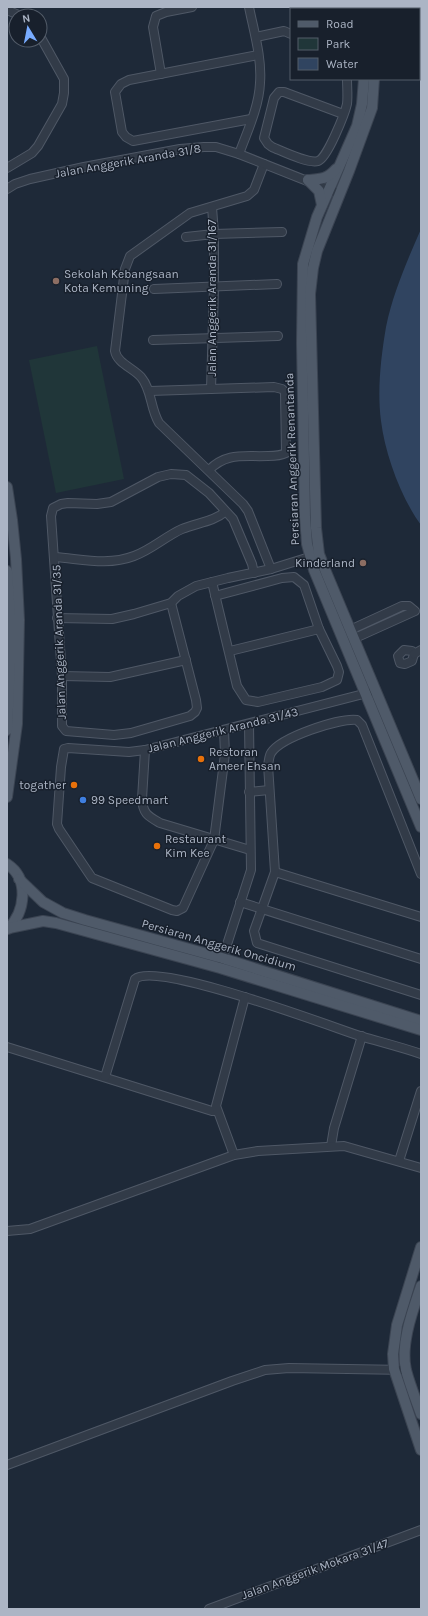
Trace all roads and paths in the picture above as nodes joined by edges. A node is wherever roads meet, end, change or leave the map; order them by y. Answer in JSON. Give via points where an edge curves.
{"nodes":[{"id":1,"x":192,"y":7,"type":"edge"},
{"id":2,"x":249,"y":7,"type":"edge"},
{"id":3,"x":290,"y":34,"type":"edge"},
{"id":4,"x":256,"y":37,"type":"junction"},
{"id":5,"x":47,"y":48,"type":"edge"},
{"id":6,"x":258,"y":54,"type":"junction"},
{"id":7,"x":161,"y":74,"type":"junction"},
{"id":8,"x":347,"y":80,"type":"edge"},
{"id":9,"x":364,"y":80,"type":"edge"},
{"id":10,"x":374,"y":80,"type":"edge"},
{"id":11,"x":344,"y":114,"type":"junction"},
{"id":12,"x":251,"y":119,"type":"junction"},
{"id":13,"x":239,"y":154,"type":"junction"},
{"id":14,"x":342,"y":163,"type":"junction"},
{"id":15,"x":264,"y":164,"type":"junction"},
{"id":16,"x":7,"y":168,"type":"edge"},
{"id":17,"x":308,"y":180,"type":"junction"},
{"id":18,"x":7,"y":189,"type":"edge"},
{"id":19,"x":329,"y":189,"type":"junction"},
{"id":20,"x":339,"y":194,"type":"junction"},
{"id":21,"x":322,"y":205,"type":"junction"},
{"id":22,"x":212,"y":207,"type":"junction"},
{"id":23,"x":282,"y":232,"type":"dead end"},
{"id":24,"x":214,"y":234,"type":"junction"},
{"id":25,"x":186,"y":237,"type":"dead end"},
{"id":26,"x":277,"y":284,"type":"dead end"},
{"id":27,"x":214,"y":287,"type":"junction"},
{"id":28,"x":154,"y":289,"type":"dead end"},
{"id":29,"x":278,"y":336,"type":"dead end"},
{"id":30,"x":213,"y":338,"type":"junction"},
{"id":31,"x":153,"y":340,"type":"dead end"},
{"id":32,"x":211,"y":389,"type":"junction"},
{"id":33,"x":150,"y":391,"type":"junction"},
{"id":34,"x":209,"y":470,"type":"junction"},
{"id":35,"x":7,"y":487,"type":"edge"},
{"id":36,"x":225,"y":512,"type":"junction"},
{"id":37,"x":314,"y":555,"type":"junction"},
{"id":38,"x":55,"y":557,"type":"junction"},
{"id":39,"x":271,"y":569,"type":"junction"},
{"id":40,"x":7,"y":571,"type":"edge"},
{"id":41,"x":254,"y":573,"type":"junction"},
{"id":42,"x":212,"y":582,"type":"junction"},
{"id":43,"x":215,"y":596,"type":"junction"},
{"id":44,"x":171,"y":603,"type":"junction"},
{"id":45,"x":418,"y":614,"type":"edge"},
{"id":46,"x":57,"y":618,"type":"junction"},
{"id":47,"x":372,"y":620,"type":"junction"},
{"id":48,"x":319,"y":629,"type":"junction"},
{"id":49,"x":376,"y":629,"type":"junction"},
{"id":50,"x":352,"y":634,"type":"junction"},
{"id":51,"x":230,"y":651,"type":"junction"},
{"id":52,"x":186,"y":660,"type":"junction"},
{"id":53,"x":62,"y":676,"type":"junction"},
{"id":54,"x":375,"y":691,"type":"junction"},
{"id":55,"x":365,"y":694,"type":"junction"},
{"id":56,"x":249,"y":724,"type":"junction"},
{"id":57,"x":7,"y":730,"type":"edge"},
{"id":58,"x":224,"y":730,"type":"junction"},
{"id":59,"x":145,"y":750,"type":"junction"},
{"id":60,"x":269,"y":790,"type":"junction"},
{"id":61,"x":249,"y":792,"type":"junction"},
{"id":62,"x":7,"y":797,"type":"edge"},
{"id":63,"x":421,"y":799,"type":"edge"},
{"id":64,"x":421,"y":827,"type":"edge"},
{"id":65,"x":214,"y":840,"type":"junction"},
{"id":66,"x":250,"y":850,"type":"junction"},
{"id":67,"x":7,"y":854,"type":"edge"},
{"id":68,"x":8,"y":865,"type":"edge"},
{"id":69,"x":275,"y":872,"type":"junction"},
{"id":70,"x":421,"y":874,"type":"edge"},
{"id":71,"x":19,"y":879,"type":"junction"},
{"id":72,"x":240,"y":902,"type":"junction"},
{"id":73,"x":262,"y":909,"type":"junction"},
{"id":74,"x":421,"y":917,"type":"edge"},
{"id":75,"x":8,"y":929,"type":"edge"},
{"id":76,"x":421,"y":959,"type":"edge"},
{"id":77,"x":221,"y":963,"type":"junction"},
{"id":78,"x":421,"y":995,"type":"edge"},
{"id":79,"x":245,"y":997,"type":"junction"},
{"id":80,"x":421,"y":1021,"type":"edge"},
{"id":81,"x":421,"y":1030,"type":"edge"},
{"id":82,"x":362,"y":1036,"type":"junction"},
{"id":83,"x":9,"y":1047,"type":"edge"},
{"id":84,"x":421,"y":1054,"type":"edge"},
{"id":85,"x":105,"y":1078,"type":"junction"},
{"id":86,"x":421,"y":1091,"type":"edge"},
{"id":87,"x":217,"y":1111,"type":"junction"},
{"id":88,"x":331,"y":1146,"type":"junction"},
{"id":89,"x":234,"y":1156,"type":"junction"},
{"id":90,"x":399,"y":1161,"type":"junction"},
{"id":91,"x":421,"y":1168,"type":"edge"},
{"id":92,"x":7,"y":1231,"type":"edge"},
{"id":93,"x":421,"y":1247,"type":"edge"},
{"id":94,"x":421,"y":1286,"type":"edge"},
{"id":95,"x":394,"y":1369,"type":"junction"},
{"id":96,"x":406,"y":1370,"type":"junction"},
{"id":97,"x":421,"y":1414,"type":"edge"},
{"id":98,"x":421,"y":1450,"type":"edge"},
{"id":99,"x":7,"y":1465,"type":"edge"},
{"id":100,"x":421,"y":1530,"type":"edge"},
{"id":101,"x":209,"y":1609,"type":"edge"}],
"edges":[{"from":1,"to":7,"type":"street","via":[[156,16],[153,27]]},
{"from":2,"to":4,"type":"street"},
{"from":3,"to":4,"type":"street","via":[[284,31]]},
{"from":4,"to":6,"type":"street"},
{"from":5,"to":16,"type":"street","via":[[64,79],[62,104],[32,153]]},
{"from":6,"to":7,"type":"street"},
{"from":6,"to":12,"type":"street","via":[[260,84]]},
{"from":7,"to":12,"type":"street","via":[[125,82],[117,89],[115,96],[122,132],[126,137],[134,141]]},
{"from":8,"to":11,"type":"street","via":[[347,105]]},
{"from":9,"to":14,"type":"main road","name":"Persiaran Anggerik Renantanda","via":[[357,126]]},
{"from":10,"to":20,"type":"main road","name":"Persiaran Anggerik Renantanda","via":[[372,108]]},
{"from":11,"to":11,"type":"street","via":[[325,155],[317,162],[308,161],[268,144],[264,138],[274,98],[280,92]]},
{"from":12,"to":13,"type":"street"},
{"from":13,"to":15,"type":"street","name":"Jalan Anggerik Aranda 31/8"},
{"from":13,"to":18,"type":"street","name":"Jalan Anggerik Aranda 31/8","via":[[216,147],[180,149],[30,179]]},
{"from":14,"to":17,"type":"main road","via":[[329,176]]},
{"from":14,"to":19,"type":"main road","name":"Persiaran Anggerik Renantanda"},
{"from":15,"to":17,"type":"street","name":"Jalan Anggerik Aranda 31/8"},
{"from":15,"to":22,"type":"street","via":[[251,194]]},
{"from":17,"to":19,"type":"street","name":"Jalan Anggerik Aranda 31/8"},
{"from":17,"to":21,"type":"main road","via":[[319,191]]},
{"from":19,"to":20,"type":"street","name":"Jalan Anggerik Aranda 31/8"},
{"from":19,"to":21,"type":"main road","name":"Persiaran Anggerik Renantanda"},
{"from":20,"to":37,"type":"main road","name":"Persiaran Anggerik Renantanda","via":[[312,268],[310,294],[316,528]]},
{"from":21,"to":37,"type":"main road","name":"Persiaran Anggerik Renantanda","via":[[303,264],[302,285],[306,544]]},
{"from":22,"to":24,"type":"street","name":"Jalan Anggerik Aranda 31/167"},
{"from":22,"to":33,"type":"street","via":[[190,213],[134,252],[126,261],[116,354],[140,376]]},
{"from":23,"to":24,"type":"street"},
{"from":24,"to":25,"type":"street"},
{"from":24,"to":27,"type":"street","name":"Jalan Anggerik Aranda 31/167"},
{"from":26,"to":27,"type":"street"},
{"from":27,"to":28,"type":"street"},
{"from":27,"to":30,"type":"street","name":"Jalan Anggerik Aranda 31/167"},
{"from":29,"to":30,"type":"street"},
{"from":30,"to":31,"type":"street"},
{"from":30,"to":32,"type":"street","name":"Jalan Anggerik Aranda 31/167"},
{"from":32,"to":33,"type":"street"},
{"from":32,"to":34,"type":"street","via":[[282,389],[285,392],[286,453],[277,456],[229,457]]},
{"from":33,"to":34,"type":"street","via":[[153,410],[159,423]]},
{"from":34,"to":39,"type":"street","via":[[248,511]]},
{"from":35,"to":62,"type":"main road","via":[[16,559],[19,620],[16,724]]},
{"from":36,"to":38,"type":"street","via":[[170,535],[135,556],[110,562]]},
{"from":36,"to":38,"type":"street","name":"Jalan Anggerik Aranda 31/35","via":[[186,475],[179,473],[158,477],[111,502],[61,504],[53,508],[51,511]]},
{"from":36,"to":41,"type":"street","via":[[233,519]]},
{"from":37,"to":39,"type":"street"},
{"from":37,"to":50,"type":"main road","name":"Persiaran Anggerik Renantanda"},
{"from":37,"to":55,"type":"main road","name":"Persiaran Anggerik Renantanda"},
{"from":38,"to":46,"type":"street","name":"Jalan Anggerik Aranda 31/35"},
{"from":39,"to":41,"type":"street"},
{"from":40,"to":57,"type":"main road","via":[[10,662]]},
{"from":41,"to":42,"type":"street"},
{"from":42,"to":43,"type":"street"},
{"from":42,"to":44,"type":"street","via":[[196,586]]},
{"from":43,"to":48,"type":"street","via":[[294,577],[304,585]]},
{"from":43,"to":51,"type":"street"},
{"from":44,"to":46,"type":"street","via":[[112,619]]},
{"from":44,"to":52,"type":"street","name":"Jalan Anggerik Aranda 31/35"},
{"from":45,"to":47,"type":"street","via":[[409,606],[402,606]]},
{"from":45,"to":49,"type":"street"},
{"from":46,"to":53,"type":"street","name":"Jalan Anggerik Aranda 31/35"},
{"from":47,"to":49,"type":"street"},
{"from":47,"to":50,"type":"street"},
{"from":48,"to":51,"type":"street"},
{"from":48,"to":51,"type":"street","via":[[339,672],[337,680],[322,687],[258,702],[246,700],[237,686]]},
{"from":49,"to":50,"type":"street"},
{"from":50,"to":54,"type":"main road","name":"Persiaran Anggerik Renantanda"},
{"from":52,"to":53,"type":"street","via":[[110,677]]},
{"from":52,"to":53,"type":"street","name":"Jalan Anggerik Aranda 31/35","via":[[196,700],[195,712],[184,718],[122,735],[66,731],[62,726]]},
{"from":54,"to":55,"type":"street","name":"Jalan Anggerik Aranda 31/43"},
{"from":54,"to":63,"type":"main road","name":"Persiaran Anggerik Renantanda"},
{"from":55,"to":56,"type":"street","name":"Jalan Anggerik Aranda 31/43"},
{"from":55,"to":64,"type":"main road","name":"Persiaran Anggerik Renantanda"},
{"from":56,"to":58,"type":"street","name":"Jalan Anggerik Aranda 31/43"},
{"from":56,"to":61,"type":"street"},
{"from":58,"to":59,"type":"street","name":"Jalan Anggerik Aranda 31/43"},
{"from":58,"to":65,"type":"street","via":[[225,754]]},
{"from":59,"to":65,"type":"street","via":[[142,799],[147,816],[160,823]]},
{"from":59,"to":65,"type":"street","name":"Jalan Anggerik Aranda 31/43","via":[[130,752],[68,748],[62,752],[57,824],[92,878],[172,910],[180,910]]},
{"from":60,"to":61,"type":"street"},
{"from":60,"to":69,"type":"street"},
{"from":60,"to":70,"type":"street","via":[[268,765],[270,754],[277,746],[302,733],[349,719],[357,720],[362,725]]},
{"from":61,"to":66,"type":"street"},
{"from":65,"to":66,"type":"street"},
{"from":66,"to":72,"type":"street","via":[[251,870]]},
{"from":67,"to":68,"type":"main road"},
{"from":68,"to":71,"type":"main road"},
{"from":69,"to":73,"type":"street"},
{"from":69,"to":74,"type":"street"},
{"from":71,"to":75,"type":"main road","via":[[23,900],[18,916]]},
{"from":71,"to":77,"type":"main road","name":"Persiaran Anggerik Oncidium","via":[[43,902],[63,912]]},
{"from":72,"to":73,"type":"street"},
{"from":72,"to":77,"type":"street"},
{"from":73,"to":76,"type":"street"},
{"from":73,"to":78,"type":"street","via":[[254,931],[257,943]]},
{"from":75,"to":77,"type":"main road","name":"Persiaran Anggerik Oncidium","via":[[43,921],[56,923]]},
{"from":77,"to":80,"type":"main road","name":"Persiaran Anggerik Oncidium"},
{"from":77,"to":81,"type":"main road","name":"Persiaran Anggerik Oncidium"},
{"from":79,"to":82,"type":"street"},
{"from":79,"to":85,"type":"street","via":[[192,982],[151,976],[137,978]]},
{"from":79,"to":87,"type":"street","via":[[217,1102]]},
{"from":82,"to":84,"type":"street"},
{"from":82,"to":88,"type":"street"},
{"from":83,"to":85,"type":"street"},
{"from":85,"to":87,"type":"street"},
{"from":86,"to":90,"type":"street"},
{"from":87,"to":89,"type":"street"},
{"from":88,"to":89,"type":"street","via":[[258,1151]]},
{"from":88,"to":90,"type":"street","via":[[344,1146]]},
{"from":89,"to":92,"type":"street","via":[[30,1228]]},
{"from":90,"to":91,"type":"street"},
{"from":93,"to":95,"type":"main road","via":[[396,1325]]},
{"from":94,"to":96,"type":"main road","via":[[408,1328]]},
{"from":95,"to":96,"type":"street"},
{"from":95,"to":98,"type":"main road"},
{"from":95,"to":99,"type":"street","via":[[265,1370]]},
{"from":96,"to":97,"type":"main road"},
{"from":100,"to":101,"type":"street","name":"Jalan Anggerik Mokara 31/47"}]}
